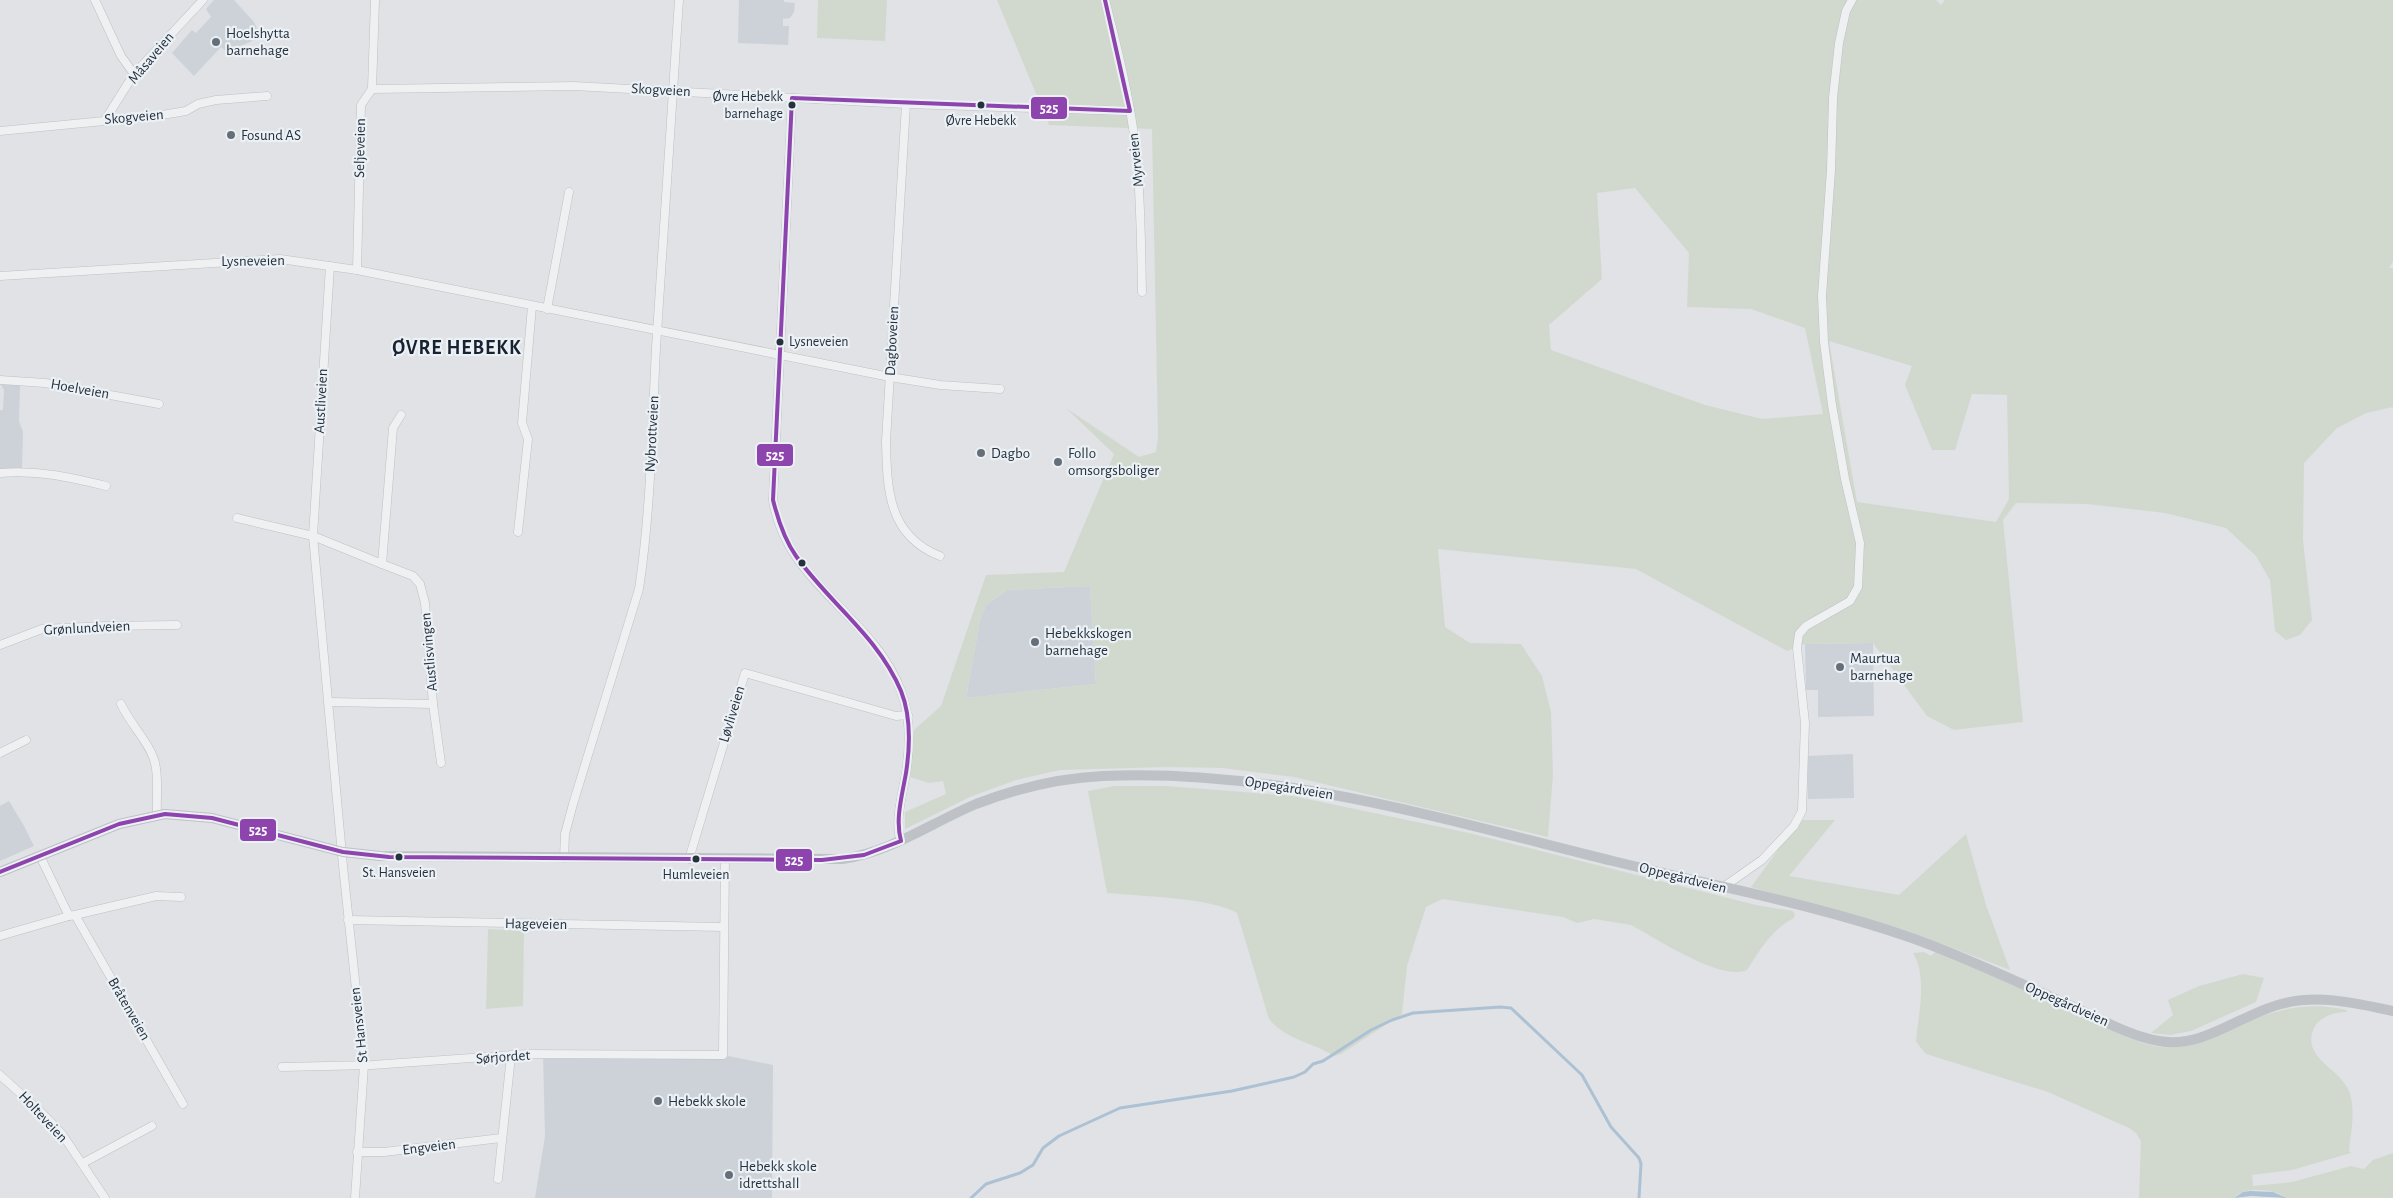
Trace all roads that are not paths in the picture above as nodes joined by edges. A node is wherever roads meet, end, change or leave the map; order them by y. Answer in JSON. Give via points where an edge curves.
{"nodes":[{"id":1,"x":95,"y":0,"type":"edge"},
{"id":2,"x":203,"y":0,"type":"edge"},
{"id":3,"x":375,"y":0,"type":"edge"},
{"id":4,"x":680,"y":0,"type":"edge"},
{"id":5,"x":1105,"y":0,"type":"edge"},
{"id":6,"x":1852,"y":0,"type":"edge"},
{"id":7,"x":134,"y":74,"type":"junction"},
{"id":8,"x":372,"y":89,"type":"junction"},
{"id":9,"x":673,"y":90,"type":"junction"},
{"id":10,"x":267,"y":96,"type":"dead end"},
{"id":11,"x":792,"y":98,"type":"junction"},
{"id":12,"x":906,"y":104,"type":"junction"},
{"id":13,"x":1130,"y":111,"type":"junction"},
{"id":14,"x":105,"y":120,"type":"junction"},
{"id":15,"x":0,"y":131,"type":"edge"},
{"id":16,"x":569,"y":192,"type":"dead end"},
{"id":17,"x":330,"y":266,"type":"junction"},
{"id":18,"x":358,"y":270,"type":"junction"},
{"id":19,"x":0,"y":276,"type":"edge"},
{"id":20,"x":1142,"y":292,"type":"dead end"},
{"id":21,"x":532,"y":306,"type":"junction"},
{"id":22,"x":547,"y":309,"type":"junction"},
{"id":23,"x":657,"y":331,"type":"junction"},
{"id":24,"x":780,"y":354,"type":"junction"},
{"id":25,"x":890,"y":377,"type":"junction"},
{"id":26,"x":0,"y":380,"type":"edge"},
{"id":27,"x":1000,"y":390,"type":"dead end"},
{"id":28,"x":159,"y":404,"type":"dead end"},
{"id":29,"x":401,"y":415,"type":"dead end"},
{"id":30,"x":0,"y":473,"type":"edge"},
{"id":31,"x":106,"y":486,"type":"dead end"},
{"id":32,"x":238,"y":518,"type":"dead end"},
{"id":33,"x":518,"y":532,"type":"dead end"},
{"id":34,"x":313,"y":536,"type":"junction"},
{"id":35,"x":940,"y":556,"type":"dead end"},
{"id":36,"x":382,"y":564,"type":"junction"},
{"id":37,"x":178,"y":625,"type":"dead end"},
{"id":38,"x":0,"y":645,"type":"edge"},
{"id":39,"x":329,"y":702,"type":"junction"},
{"id":40,"x":121,"y":704,"type":"dead end"},
{"id":41,"x":433,"y":704,"type":"junction"},
{"id":42,"x":908,"y":715,"type":"junction"},
{"id":43,"x":26,"y":740,"type":"dead end"},
{"id":44,"x":0,"y":752,"type":"edge"},
{"id":45,"x":441,"y":763,"type":"dead end"},
{"id":46,"x":157,"y":814,"type":"junction"},
{"id":47,"x":901,"y":841,"type":"junction"},
{"id":48,"x":343,"y":852,"type":"junction"},
{"id":49,"x":40,"y":856,"type":"junction"},
{"id":50,"x":564,"y":858,"type":"junction"},
{"id":51,"x":689,"y":859,"type":"junction"},
{"id":52,"x":725,"y":859,"type":"junction"},
{"id":53,"x":0,"y":872,"type":"edge"},
{"id":54,"x":1722,"y":888,"type":"junction"},
{"id":55,"x":181,"y":897,"type":"dead end"},
{"id":56,"x":72,"y":915,"type":"junction"},
{"id":57,"x":348,"y":920,"type":"junction"},
{"id":58,"x":724,"y":927,"type":"junction"},
{"id":59,"x":0,"y":936,"type":"edge"},
{"id":60,"x":2393,"y":1011,"type":"edge"},
{"id":61,"x":510,"y":1056,"type":"junction"},
{"id":62,"x":364,"y":1065,"type":"junction"},
{"id":63,"x":282,"y":1067,"type":"dead end"},
{"id":64,"x":0,"y":1075,"type":"edge"},
{"id":65,"x":183,"y":1104,"type":"dead end"},
{"id":66,"x":152,"y":1126,"type":"dead end"},
{"id":67,"x":501,"y":1138,"type":"junction"},
{"id":68,"x":357,"y":1152,"type":"junction"},
{"id":69,"x":83,"y":1163,"type":"junction"},
{"id":70,"x":498,"y":1179,"type":"dead end"},
{"id":71,"x":105,"y":1198,"type":"edge"},
{"id":72,"x":356,"y":1198,"type":"edge"}],
"edges":[{"from":1,"to":7,"type":"street","via":[[121,56]]},
{"from":2,"to":7,"type":"street","name":"Måsaveien"},
{"from":3,"to":8,"type":"street","name":"Seljeveien"},
{"from":4,"to":9,"type":"street","name":"Nybrottveien"},
{"from":5,"to":13,"type":"street","name":"Myrveien"},
{"from":6,"to":54,"type":"street","via":[[1846,11],[1838,53],[1822,296],[1832,405],[1860,543],[1858,588],[1850,601],[1806,626],[1799,634],[1796,648],[1805,723],[1802,811],[1794,826],[1762,860]]},
{"from":7,"to":14,"type":"street","name":"Måsaveien"},
{"from":8,"to":9,"type":"street","name":"Skogveien","via":[[574,86]]},
{"from":8,"to":18,"type":"street","name":"Seljeveien","via":[[361,105]]},
{"from":9,"to":11,"type":"street","name":"Skogveien"},
{"from":9,"to":23,"type":"street","name":"Nybrottveien"},
{"from":10,"to":14,"type":"street","name":"Skogveien","via":[[216,100],[186,111]]},
{"from":11,"to":12,"type":"street","name":"Skogveien"},
{"from":11,"to":24,"type":"street"},
{"from":12,"to":13,"type":"street","name":"Skogveien"},
{"from":12,"to":25,"type":"street","name":"Dagboveien"},
{"from":13,"to":20,"type":"street","name":"Myrveien","via":[[1138,168]]},
{"from":14,"to":15,"type":"street","name":"Skogveien"},
{"from":16,"to":22,"type":"street"},
{"from":17,"to":18,"type":"street","name":"Lysneveien"},
{"from":17,"to":19,"type":"street","name":"Lysneveien","via":[[280,259]]},
{"from":17,"to":34,"type":"street","name":"Austliveien"},
{"from":18,"to":21,"type":"street","name":"Lysneveien"},
{"from":21,"to":22,"type":"street","name":"Lysneveien"},
{"from":21,"to":33,"type":"street","via":[[522,423],[528,439]]},
{"from":22,"to":23,"type":"street","name":"Lysneveien"},
{"from":23,"to":24,"type":"street","name":"Lysneveien"},
{"from":23,"to":50,"type":"street","name":"Nybrottveien","via":[[647,522],[639,589],[573,804]]},
{"from":24,"to":25,"type":"street","name":"Lysneveien"},
{"from":24,"to":42,"type":"street","via":[[773,490],[778,522],[787,546],[797,559],[885,661],[898,685]]},
{"from":25,"to":27,"type":"street","name":"Lysneveien","via":[[940,386]]},
{"from":25,"to":35,"type":"street","name":"Dagboveien","via":[[886,441],[891,504],[913,541]]},
{"from":26,"to":28,"type":"street","name":"Hoelveien","via":[[45,383]]},
{"from":29,"to":36,"type":"street","via":[[393,428]]},
{"from":30,"to":31,"type":"street","via":[[56,474]]},
{"from":32,"to":34,"type":"street"},
{"from":34,"to":36,"type":"street","name":"Austlisvingen"},
{"from":34,"to":39,"type":"street","name":"Austliveien"},
{"from":36,"to":41,"type":"street","name":"Austlisvingen","via":[[413,576],[420,584],[425,603]]},
{"from":37,"to":38,"type":"street","name":"Grønlundveien","via":[[42,629]]},
{"from":39,"to":41,"type":"street"},
{"from":39,"to":48,"type":"street","name":"Austliveien"},
{"from":40,"to":46,"type":"street","via":[[155,762]]},
{"from":41,"to":45,"type":"street","name":"Austlisvingen"},
{"from":42,"to":47,"type":"street","via":[[909,751],[898,825]]},
{"from":42,"to":51,"type":"street","name":"Løvliveien","via":[[896,716],[745,673]]},
{"from":43,"to":44,"type":"street"},
{"from":46,"to":48,"type":"main road","name":"Oppegårdveien","via":[[212,818]]},
{"from":46,"to":49,"type":"main road","name":"Oppegårdveien","via":[[128,820]]},
{"from":47,"to":52,"type":"main road","name":"Oppegårdveien","via":[[872,853],[842,859]]},
{"from":47,"to":54,"type":"main road","name":"Oppegårdveien","via":[[977,804],[1020,791],[1083,778],[1166,776],[1309,789]]},
{"from":48,"to":50,"type":"main road","name":"Oppegårdveien","via":[[399,857]]},
{"from":48,"to":57,"type":"street","name":"St Hansveien"},
{"from":49,"to":53,"type":"main road","name":"Oppegårdveien"},
{"from":49,"to":56,"type":"street","name":"Bråtenveien"},
{"from":50,"to":51,"type":"main road","name":"Oppegårdveien"},
{"from":51,"to":52,"type":"main road","name":"Oppegårdveien"},
{"from":52,"to":58,"type":"street"},
{"from":54,"to":60,"type":"main road","name":"Oppegårdveien","via":[[1815,908],[1915,939],[2155,1040],[2194,1040],[2272,1007],[2302,1000],[2338,1000]]},
{"from":55,"to":56,"type":"street","via":[[156,896]]},
{"from":56,"to":59,"type":"street"},
{"from":56,"to":65,"type":"street","name":"Bråtenveien"},
{"from":57,"to":58,"type":"street","name":"Hageveien"},
{"from":57,"to":62,"type":"street","name":"St Hansveien"},
{"from":58,"to":61,"type":"street","name":"Sørjordet","via":[[723,1055]]},
{"from":61,"to":62,"type":"street","name":"Sørjordet"},
{"from":61,"to":67,"type":"street"},
{"from":62,"to":63,"type":"street","name":"Sørjordet"},
{"from":62,"to":68,"type":"street","name":"St Hansveien"},
{"from":64,"to":69,"type":"street","name":"Holteveien","via":[[62,1134]]},
{"from":66,"to":69,"type":"street"},
{"from":67,"to":68,"type":"street","name":"Engveien","via":[[384,1152]]},
{"from":67,"to":70,"type":"street"},
{"from":68,"to":72,"type":"street","name":"St Hansveien"},
{"from":69,"to":71,"type":"street","name":"Holteveien"}]}
